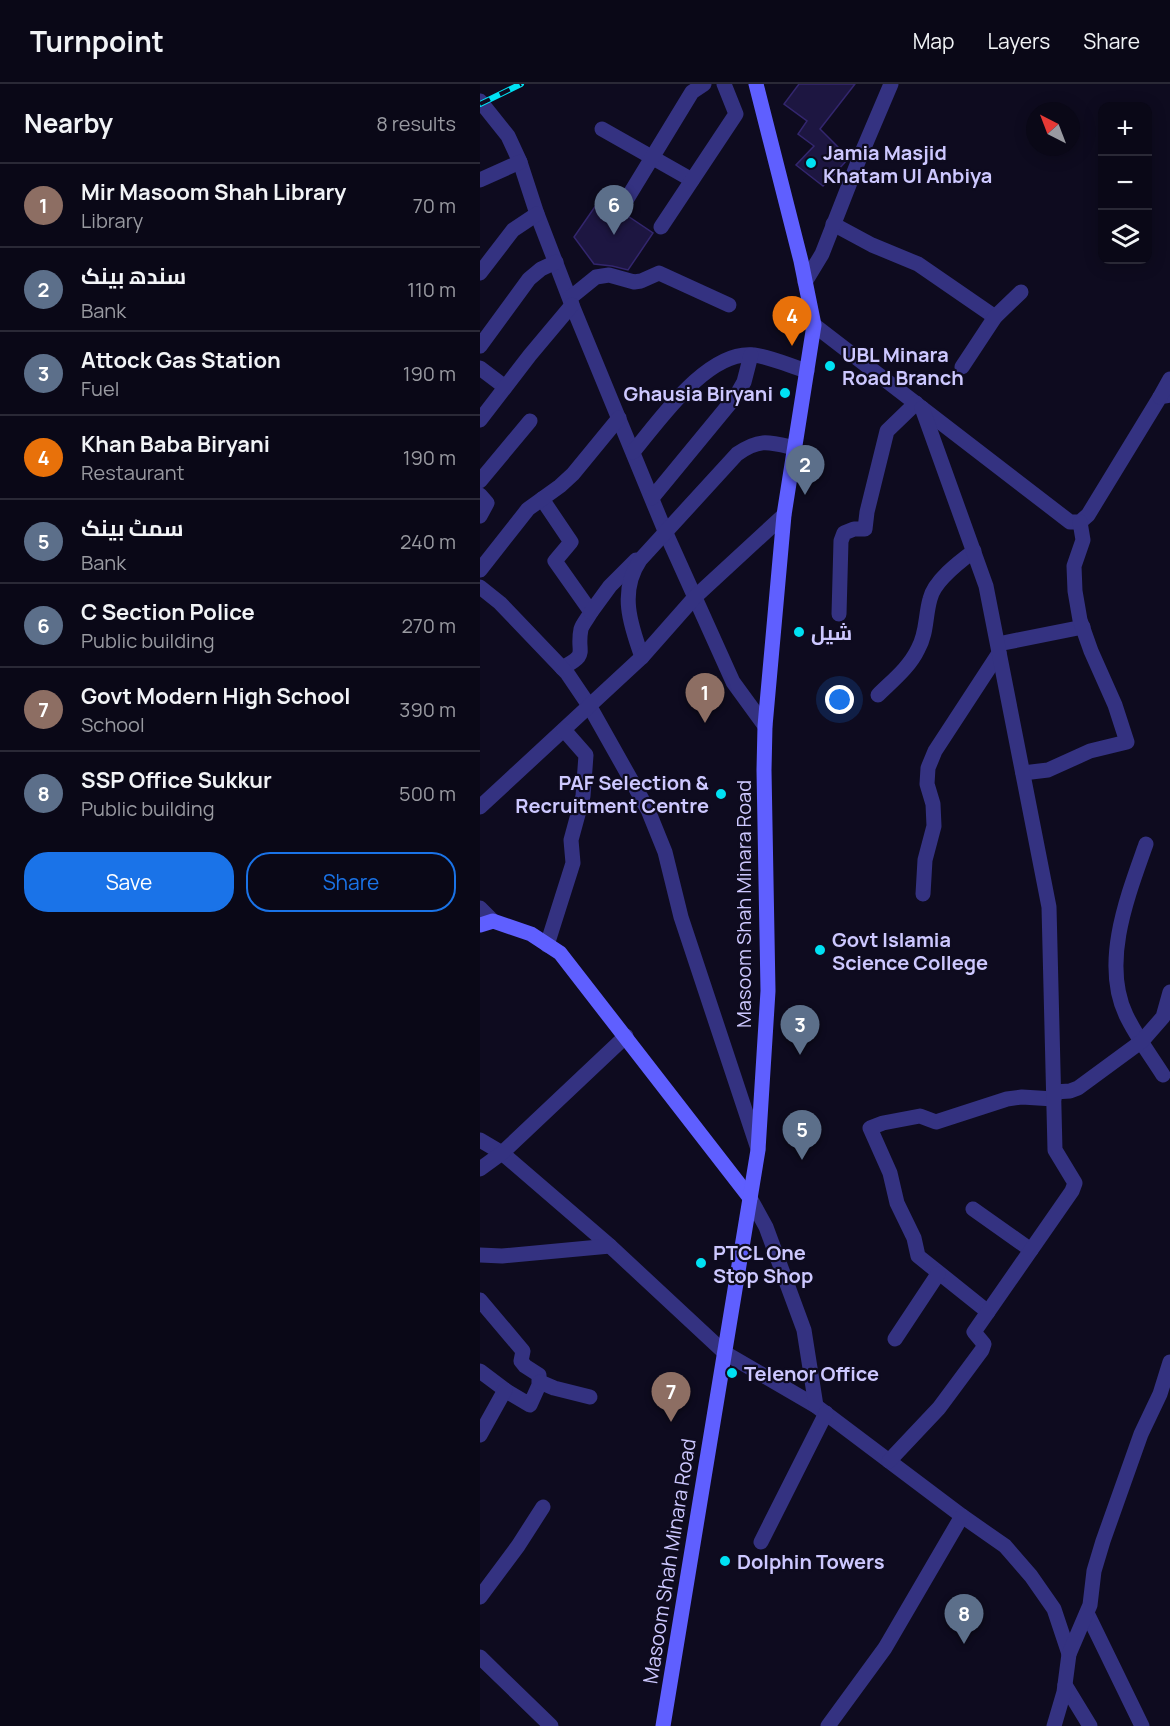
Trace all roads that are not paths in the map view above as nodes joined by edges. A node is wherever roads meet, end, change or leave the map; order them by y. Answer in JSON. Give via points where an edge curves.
{"nodes":[{"id":1,"x":704,"y":84,"type":"edge"},
{"id":2,"x":724,"y":84,"type":"edge"},
{"id":3,"x":756,"y":84,"type":"edge"},
{"id":4,"x":886,"y":86,"type":"edge"},
{"id":5,"x":480,"y":100,"type":"edge"},
{"id":6,"x":602,"y":129,"type":"dead end"},
{"id":7,"x":652,"y":158,"type":"junction"},
{"id":8,"x":520,"y":162,"type":"junction"},
{"id":9,"x":480,"y":180,"type":"edge"},
{"id":10,"x":692,"y":180,"type":"junction"},
{"id":11,"x":625,"y":202,"type":"dead end"},
{"id":12,"x":537,"y":214,"type":"junction"},
{"id":13,"x":833,"y":224,"type":"junction"},
{"id":14,"x":661,"y":227,"type":"dead end"},
{"id":15,"x":556,"y":262,"type":"junction"},
{"id":16,"x":480,"y":273,"type":"edge"},
{"id":17,"x":805,"y":282,"type":"junction"},
{"id":18,"x":1021,"y":292,"type":"dead end"},
{"id":19,"x":571,"y":301,"type":"junction"},
{"id":20,"x":729,"y":305,"type":"dead end"},
{"id":21,"x":995,"y":317,"type":"junction"},
{"id":22,"x":814,"y":325,"type":"junction"},
{"id":23,"x":480,"y":346,"type":"edge"},
{"id":24,"x":751,"y":355,"type":"junction"},
{"id":25,"x":962,"y":367,"type":"dead end"},
{"id":26,"x":480,"y":368,"type":"edge"},
{"id":27,"x":807,"y":371,"type":"junction"},
{"id":28,"x":1170,"y":379,"type":"edge"},
{"id":29,"x":506,"y":387,"type":"junction"},
{"id":30,"x":1165,"y":396,"type":"edge"},
{"id":31,"x":919,"y":406,"type":"junction"},
{"id":32,"x":619,"y":418,"type":"junction"},
{"id":33,"x":480,"y":420,"type":"edge"},
{"id":34,"x":530,"y":421,"type":"dead end"},
{"id":35,"x":795,"y":448,"type":"junction"},
{"id":36,"x":633,"y":452,"type":"junction"},
{"id":37,"x":480,"y":482,"type":"edge"},
{"id":38,"x":480,"y":495,"type":"edge"},
{"id":39,"x":542,"y":498,"type":"junction"},
{"id":40,"x":652,"y":498,"type":"junction"},
{"id":41,"x":784,"y":515,"type":"junction"},
{"id":42,"x":480,"y":516,"type":"edge"},
{"id":43,"x":1080,"y":522,"type":"junction"},
{"id":44,"x":665,"y":531,"type":"junction"},
{"id":45,"x":974,"y":551,"type":"junction"},
{"id":46,"x":640,"y":560,"type":"junction"},
{"id":47,"x":480,"y":570,"type":"edge"},
{"id":48,"x":480,"y":586,"type":"edge"},
{"id":49,"x":696,"y":597,"type":"junction"},
{"id":50,"x":591,"y":612,"type":"junction"},
{"id":51,"x":839,"y":614,"type":"dead end"},
{"id":52,"x":1083,"y":627,"type":"junction"},
{"id":53,"x":998,"y":648,"type":"junction"},
{"id":54,"x":642,"y":657,"type":"junction"},
{"id":55,"x":562,"y":668,"type":"junction"},
{"id":56,"x":878,"y":695,"type":"dead end"},
{"id":57,"x":590,"y":706,"type":"junction"},
{"id":58,"x":765,"y":726,"type":"junction"},
{"id":59,"x":564,"y":730,"type":"junction"},
{"id":60,"x":1023,"y":773,"type":"junction"},
{"id":61,"x":480,"y":807,"type":"edge"},
{"id":62,"x":1146,"y":844,"type":"dead end"},
{"id":63,"x":923,"y":894,"type":"dead end"},
{"id":64,"x":480,"y":908,"type":"edge"},
{"id":65,"x":487,"y":923,"type":"edge"},
{"id":66,"x":547,"y":945,"type":"junction"},
{"id":67,"x":1170,"y":992,"type":"edge"},
{"id":68,"x":626,"y":1036,"type":"junction"},
{"id":69,"x":1142,"y":1041,"type":"junction"},
{"id":70,"x":1163,"y":1075,"type":"dead end"},
{"id":71,"x":1054,"y":1095,"type":"junction"},
{"id":72,"x":480,"y":1140,"type":"edge"},
{"id":73,"x":758,"y":1150,"type":"junction"},
{"id":74,"x":501,"y":1154,"type":"junction"},
{"id":75,"x":480,"y":1169,"type":"edge"},
{"id":76,"x":750,"y":1198,"type":"junction"},
{"id":77,"x":973,"y":1209,"type":"dead end"},
{"id":78,"x":610,"y":1246,"type":"junction"},
{"id":79,"x":1031,"y":1250,"type":"junction"},
{"id":80,"x":480,"y":1255,"type":"edge"},
{"id":81,"x":938,"y":1274,"type":"junction"},
{"id":82,"x":480,"y":1300,"type":"edge"},
{"id":83,"x":988,"y":1312,"type":"junction"},
{"id":84,"x":895,"y":1339,"type":"dead end"},
{"id":85,"x":725,"y":1353,"type":"junction"},
{"id":86,"x":1170,"y":1362,"type":"edge"},
{"id":87,"x":480,"y":1371,"type":"edge"},
{"id":88,"x":540,"y":1382,"type":"junction"},
{"id":89,"x":505,"y":1390,"type":"junction"},
{"id":90,"x":1165,"y":1396,"type":"edge"},
{"id":91,"x":590,"y":1397,"type":"dead end"},
{"id":92,"x":821,"y":1410,"type":"junction"},
{"id":93,"x":480,"y":1435,"type":"edge"},
{"id":94,"x":889,"y":1461,"type":"junction"},
{"id":95,"x":543,"y":1507,"type":"dead end"},
{"id":96,"x":962,"y":1516,"type":"junction"},
{"id":97,"x":760,"y":1542,"type":"dead end"},
{"id":98,"x":480,"y":1598,"type":"edge"},
{"id":99,"x":1087,"y":1613,"type":"junction"},
{"id":100,"x":1068,"y":1654,"type":"junction"},
{"id":101,"x":480,"y":1657,"type":"edge"},
{"id":102,"x":1065,"y":1685,"type":"junction"},
{"id":103,"x":551,"y":1726,"type":"edge"},
{"id":104,"x":663,"y":1726,"type":"edge"},
{"id":105,"x":828,"y":1726,"type":"edge"},
{"id":106,"x":1054,"y":1726,"type":"edge"},
{"id":107,"x":1090,"y":1726,"type":"edge"},
{"id":108,"x":1142,"y":1726,"type":"edge"}],
"edges":[{"from":1,"to":7,"type":"street","via":[[692,92]]},
{"from":2,"to":10,"type":"street","via":[[736,114]]},
{"from":3,"to":17,"type":"main road","name":"Masoom Shah Minara Road"},
{"from":4,"to":13,"type":"street"},
{"from":5,"to":8,"type":"street","via":[[508,136]]},
{"from":6,"to":7,"type":"street"},
{"from":7,"to":10,"type":"street"},
{"from":7,"to":11,"type":"street"},
{"from":8,"to":9,"type":"street"},
{"from":8,"to":12,"type":"street"},
{"from":10,"to":14,"type":"street"},
{"from":12,"to":15,"type":"street"},
{"from":12,"to":16,"type":"street","via":[[513,230]]},
{"from":13,"to":17,"type":"street","via":[[822,254]]},
{"from":13,"to":21,"type":"street","via":[[918,264]]},
{"from":15,"to":19,"type":"street"},
{"from":15,"to":23,"type":"street","via":[[529,279]]},
{"from":17,"to":22,"type":"main road","name":"Masoom Shah Minara Road"},
{"from":18,"to":21,"type":"street"},
{"from":19,"to":20,"type":"street","via":[[596,277],[609,275],[634,282],[659,273]]},
{"from":19,"to":29,"type":"street"},
{"from":19,"to":32,"type":"street"},
{"from":21,"to":25,"type":"street"},
{"from":22,"to":27,"type":"main road","name":"Masoom Shah Minara Road"},
{"from":22,"to":31,"type":"street"},
{"from":24,"to":27,"type":"street"},
{"from":24,"to":36,"type":"street","via":[[729,359],[698,377]]},
{"from":24,"to":40,"type":"street","via":[[736,396]]},
{"from":26,"to":29,"type":"street"},
{"from":27,"to":35,"type":"main road","name":"Masoom Shah Minara Road"},
{"from":28,"to":30,"type":"street"},
{"from":29,"to":33,"type":"street"},
{"from":30,"to":43,"type":"street"},
{"from":31,"to":43,"type":"street","via":[[1070,522]]},
{"from":31,"to":45,"type":"street"},
{"from":31,"to":51,"type":"street","via":[[887,430],[866,529],[844,533]]},
{"from":32,"to":36,"type":"street"},
{"from":32,"to":39,"type":"street","via":[[573,474]]},
{"from":34,"to":37,"type":"street"},
{"from":35,"to":41,"type":"main road","name":"Masoom Shah Minara Road"},
{"from":35,"to":44,"type":"street","via":[[753,443],[737,454]]},
{"from":36,"to":40,"type":"street"},
{"from":38,"to":42,"type":"street","via":[[488,503]]},
{"from":39,"to":47,"type":"street","via":[[528,508]]},
{"from":39,"to":50,"type":"street","via":[[571,542],[555,561]]},
{"from":40,"to":44,"type":"street"},
{"from":41,"to":49,"type":"street"},
{"from":41,"to":58,"type":"main road","name":"Masoom Shah Minara Road"},
{"from":43,"to":52,"type":"street","via":[[1083,540],[1074,566]]},
{"from":44,"to":46,"type":"street"},
{"from":44,"to":49,"type":"street"},
{"from":45,"to":53,"type":"street","via":[[986,586]]},
{"from":45,"to":56,"type":"street","via":[[934,590],[917,653]]},
{"from":46,"to":50,"type":"street","via":[[615,580]]},
{"from":46,"to":54,"type":"street","via":[[627,598],[630,624]]},
{"from":48,"to":55,"type":"street"},
{"from":49,"to":54,"type":"street"},
{"from":49,"to":58,"type":"street","via":[[732,682]]},
{"from":50,"to":55,"type":"street","via":[[581,630],[581,654]]},
{"from":52,"to":53,"type":"street"},
{"from":52,"to":60,"type":"street","via":[[1127,742],[1090,751],[1048,770]]},
{"from":53,"to":60,"type":"street"},
{"from":53,"to":63,"type":"street","via":[[928,768],[927,784],[935,817]]},
{"from":54,"to":57,"type":"street"},
{"from":55,"to":57,"type":"street"},
{"from":57,"to":59,"type":"street"},
{"from":57,"to":73,"type":"street","via":[[648,810],[665,852],[681,917]]},
{"from":58,"to":73,"type":"main road","name":"Masoom Shah Minara Road","via":[[768,991]]},
{"from":59,"to":61,"type":"street"},
{"from":59,"to":66,"type":"street","via":[[586,755],[583,796],[571,840],[573,863]]},
{"from":60,"to":71,"type":"street","via":[[1048,907]]},
{"from":62,"to":69,"type":"street","via":[[1121,921],[1116,954],[1121,999]]},
{"from":64,"to":65,"type":"street"},
{"from":65,"to":66,"type":"main road","via":[[531,934]]},
{"from":66,"to":68,"type":"main road","via":[[560,953]]},
{"from":67,"to":69,"type":"street","via":[[1163,1017]]},
{"from":68,"to":74,"type":"street"},
{"from":68,"to":76,"type":"main road"},
{"from":69,"to":70,"type":"street"},
{"from":69,"to":71,"type":"street","via":[[1078,1088]]},
{"from":71,"to":79,"type":"street","via":[[1055,1150],[1075,1183]]},
{"from":71,"to":81,"type":"street","via":[[1006,1099],[936,1122],[920,1116],[870,1128],[918,1256]]},
{"from":72,"to":74,"type":"street"},
{"from":73,"to":76,"type":"main road","name":"Masoom Shah Minara Road"},
{"from":74,"to":75,"type":"street"},
{"from":74,"to":78,"type":"street"},
{"from":76,"to":85,"type":"main road","name":"Masoom Shah Minara Road"},
{"from":76,"to":92,"type":"street","via":[[766,1227],[804,1330]]},
{"from":77,"to":79,"type":"street"},
{"from":78,"to":80,"type":"street"},
{"from":78,"to":85,"type":"street"},
{"from":79,"to":83,"type":"street"},
{"from":81,"to":83,"type":"street"},
{"from":81,"to":84,"type":"street"},
{"from":82,"to":88,"type":"street","via":[[523,1351],[521,1361],[539,1375]]},
{"from":83,"to":94,"type":"street","via":[[974,1332],[984,1344],[982,1350],[939,1408]]},
{"from":85,"to":92,"type":"street"},
{"from":85,"to":104,"type":"main road","name":"Masoom Shah Minara Road"},
{"from":86,"to":90,"type":"street"},
{"from":87,"to":89,"type":"street"},
{"from":88,"to":89,"type":"street","via":[[530,1405]]},
{"from":88,"to":91,"type":"street"},
{"from":89,"to":93,"type":"street"},
{"from":90,"to":99,"type":"street","via":[[1141,1434],[1103,1541]]},
{"from":92,"to":94,"type":"street"},
{"from":92,"to":97,"type":"street"},
{"from":94,"to":96,"type":"street"},
{"from":95,"to":98,"type":"street"},
{"from":96,"to":100,"type":"street","via":[[1005,1546],[1031,1576],[1054,1609]]},
{"from":96,"to":105,"type":"street","via":[[885,1648]]},
{"from":99,"to":100,"type":"street"},
{"from":99,"to":108,"type":"street"},
{"from":100,"to":102,"type":"street"},
{"from":101,"to":103,"type":"street"},
{"from":102,"to":106,"type":"street"},
{"from":102,"to":107,"type":"street"}]}
